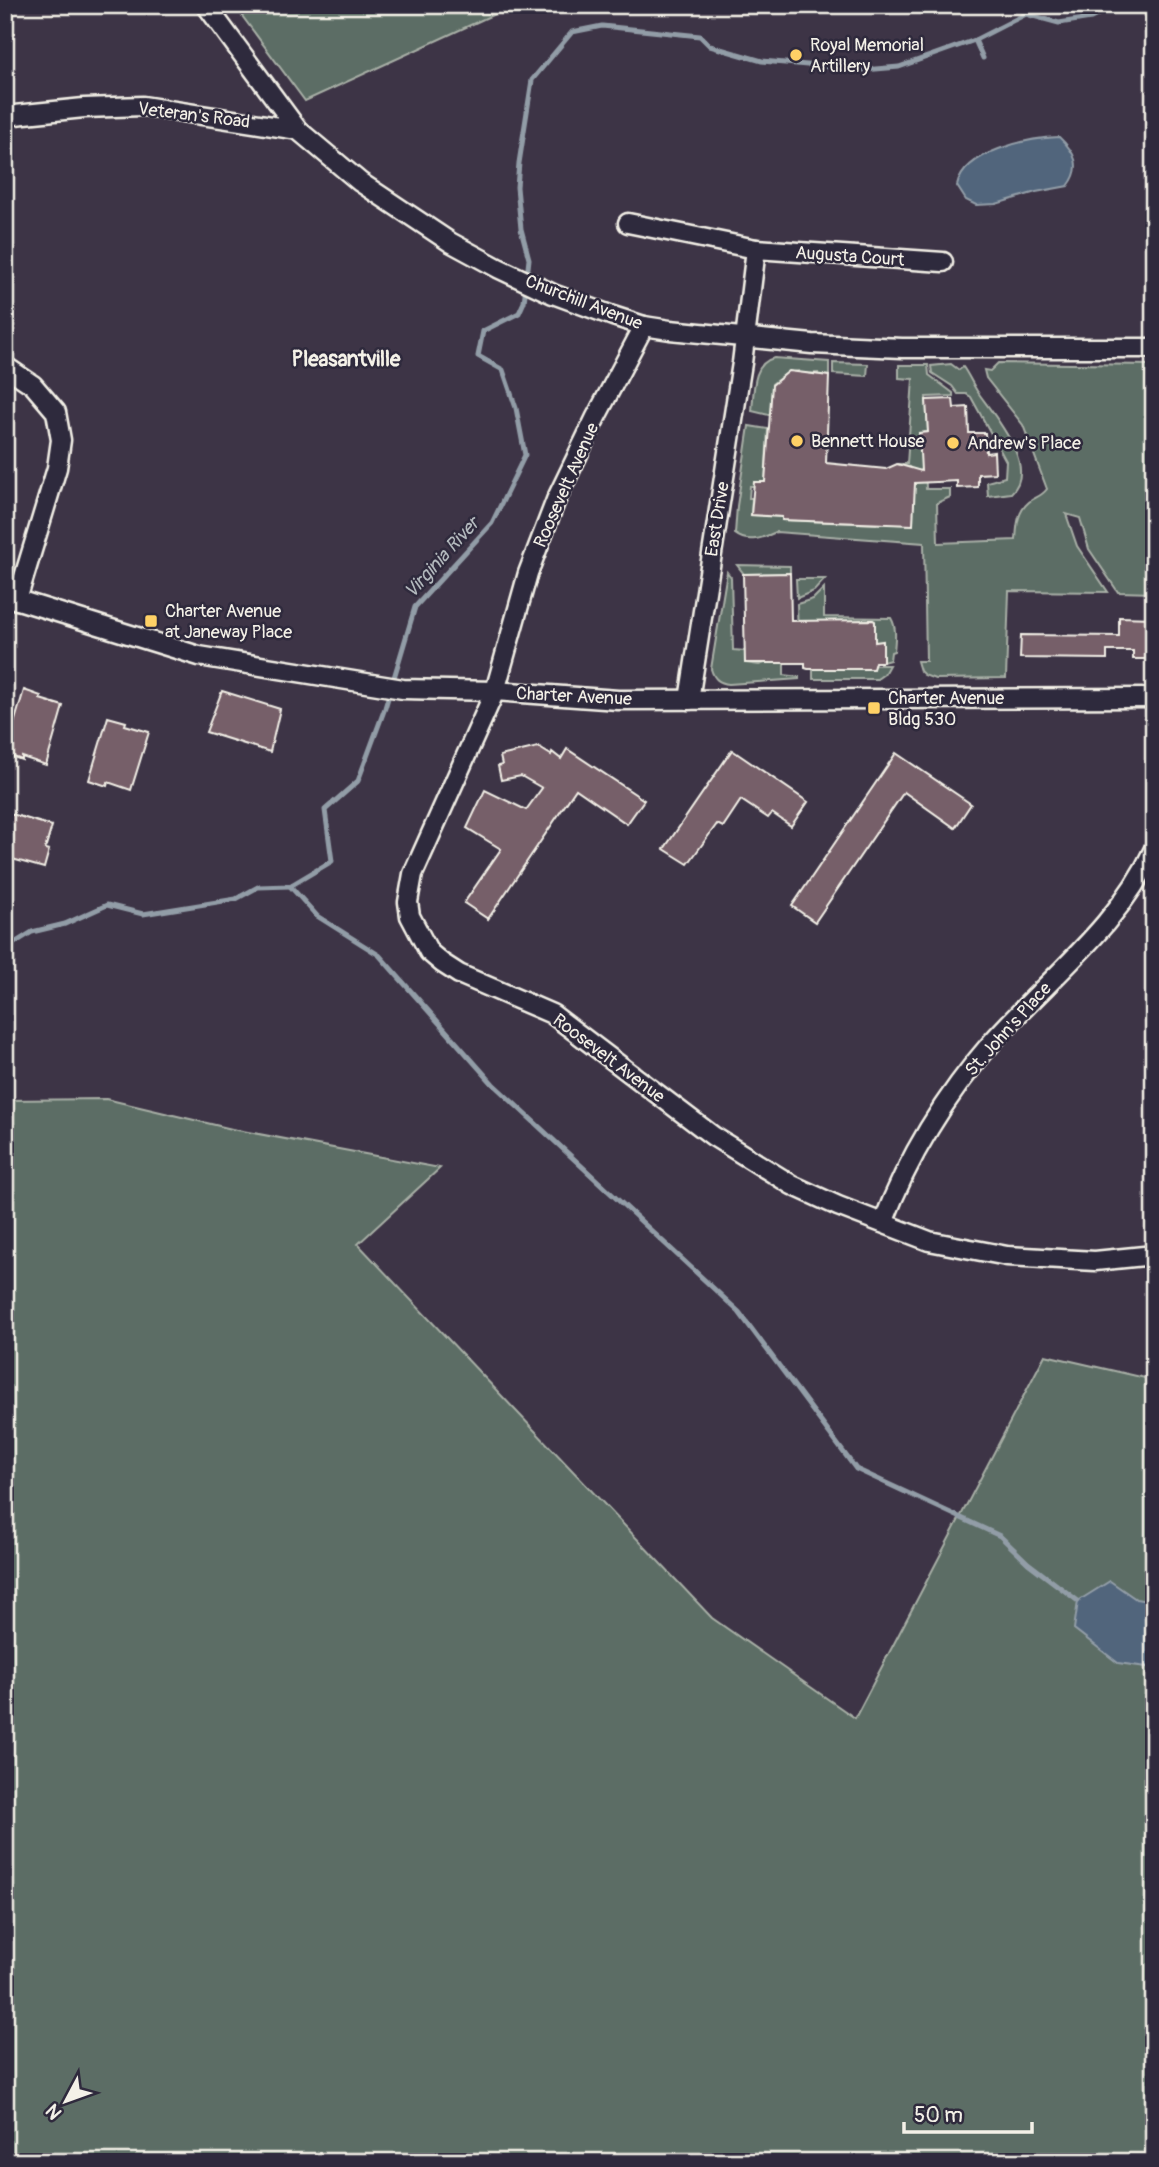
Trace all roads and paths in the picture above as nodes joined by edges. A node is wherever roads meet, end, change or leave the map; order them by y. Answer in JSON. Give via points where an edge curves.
{"nodes":[{"id":1,"x":206,"y":5,"type":"edge"},
{"id":2,"x":5,"y":116,"type":"edge"},
{"id":3,"x":298,"y":130,"type":"junction"},
{"id":4,"x":628,"y":223,"type":"dead end"},
{"id":5,"x":757,"y":249,"type":"junction"},
{"id":6,"x":943,"y":262,"type":"dead end"},
{"id":7,"x":644,"y":326,"type":"junction"},
{"id":8,"x":744,"y":338,"type":"junction"},
{"id":9,"x":1154,"y":348,"type":"edge"},
{"id":10,"x":5,"y":366,"type":"edge"},
{"id":11,"x":9,"y":599,"type":"edge"},
{"id":12,"x":495,"y":691,"type":"junction"},
{"id":13,"x":1154,"y":698,"type":"edge"},
{"id":14,"x":688,"y":699,"type":"junction"},
{"id":15,"x":1154,"y":849,"type":"edge"},
{"id":16,"x":883,"y":1223,"type":"junction"},
{"id":17,"x":1154,"y":1255,"type":"edge"}],
"edges":[{"from":1,"to":3,"type":"street","name":"Churchill Avenue"},
{"from":2,"to":3,"type":"street","name":"Veteran's Road","via":[[143,106]]},
{"from":3,"to":7,"type":"street","name":"Churchill Avenue","via":[[360,182],[450,242],[544,289]]},
{"from":4,"to":5,"type":"street","name":"Augusta Court"},
{"from":5,"to":6,"type":"street","name":"Augusta Court"},
{"from":5,"to":8,"type":"street"},
{"from":7,"to":8,"type":"street","name":"Churchill Avenue"},
{"from":7,"to":12,"type":"street","name":"Roosevelt Avenue","via":[[556,500],[528,573]]},
{"from":8,"to":9,"type":"street","name":"Churchill Avenue","via":[[902,348]]},
{"from":8,"to":14,"type":"street","name":"East Drive"},
{"from":10,"to":11,"type":"street","via":[[33,385],[56,412],[61,440],[57,468]]},
{"from":11,"to":12,"type":"street","name":"Charter Avenue","via":[[199,656],[379,687]]},
{"from":12,"to":14,"type":"street","name":"Charter Avenue"},
{"from":12,"to":16,"type":"street","name":"Roosevelt Avenue","via":[[413,874],[410,916],[429,952],[459,974],[552,1014],[713,1136],[792,1185]]},
{"from":13,"to":14,"type":"street","name":"Charter Avenue"},
{"from":15,"to":16,"type":"street","name":"St. John's Place","via":[[1133,888],[1102,929],[993,1041],[964,1078],[928,1130]]},
{"from":16,"to":17,"type":"street","name":"Roosevelt Avenue","via":[[929,1241],[1007,1256],[1095,1261]]}]}
